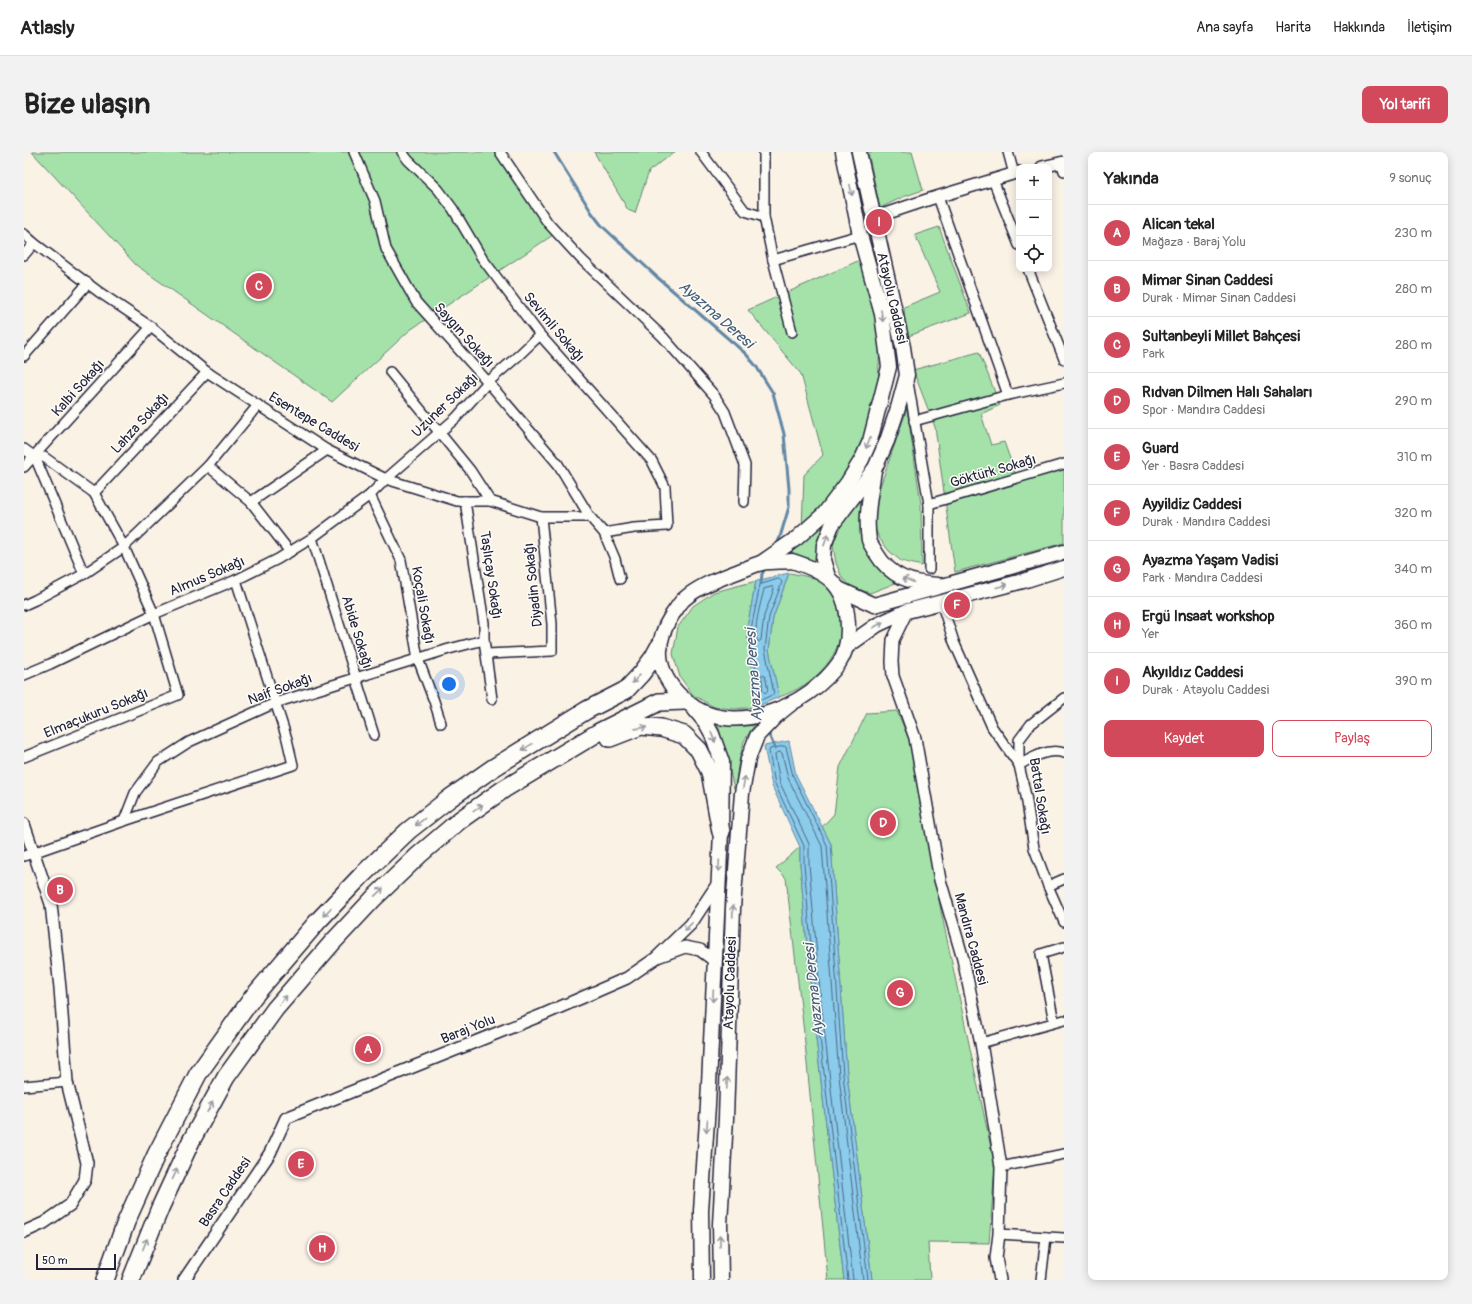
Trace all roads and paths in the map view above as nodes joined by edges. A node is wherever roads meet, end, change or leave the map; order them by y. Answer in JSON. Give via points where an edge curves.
{"nodes":[{"id":1,"x":354,"y":152,"type":"edge"},
{"id":2,"x":402,"y":152,"type":"edge"},
{"id":3,"x":500,"y":152,"type":"edge"},
{"id":4,"x":701,"y":152,"type":"edge"},
{"id":5,"x":764,"y":152,"type":"edge"},
{"id":6,"x":843,"y":152,"type":"edge"},
{"id":7,"x":859,"y":152,"type":"edge"},
{"id":8,"x":1008,"y":152,"type":"edge"},
{"id":9,"x":1063,"y":165,"type":"edge"},
{"id":10,"x":1052,"y":166,"type":"edge"},
{"id":11,"x":1016,"y":173,"type":"edge"},
{"id":12,"x":993,"y":180,"type":"junction"},
{"id":13,"x":938,"y":196,"type":"junction"},
{"id":14,"x":764,"y":217,"type":"junction"},
{"id":15,"x":873,"y":218,"type":"junction"},
{"id":16,"x":24,"y":234,"type":"edge"},
{"id":17,"x":860,"y":234,"type":"junction"},
{"id":18,"x":1016,"y":238,"type":"edge"},
{"id":19,"x":34,"y":243,"type":"junction"},
{"id":20,"x":24,"y":256,"type":"edge"},
{"id":21,"x":773,"y":260,"type":"junction"},
{"id":22,"x":1029,"y":272,"type":"edge"},
{"id":23,"x":88,"y":282,"type":"junction"},
{"id":24,"x":151,"y":327,"type":"junction"},
{"id":25,"x":792,"y":332,"type":"dead end"},
{"id":26,"x":540,"y":335,"type":"junction"},
{"id":27,"x":1063,"y":353,"type":"edge"},
{"id":28,"x":24,"y":356,"type":"edge"},
{"id":29,"x":207,"y":372,"type":"junction"},
{"id":30,"x":390,"y":372,"type":"dead end"},
{"id":31,"x":906,"y":375,"type":"junction"},
{"id":32,"x":488,"y":382,"type":"junction"},
{"id":33,"x":1064,"y":383,"type":"edge"},
{"id":34,"x":1008,"y":395,"type":"junction"},
{"id":35,"x":258,"y":405,"type":"junction"},
{"id":36,"x":914,"y":421,"type":"junction"},
{"id":37,"x":440,"y":432,"type":"junction"},
{"id":38,"x":24,"y":449,"type":"edge"},
{"id":39,"x":327,"y":450,"type":"junction"},
{"id":40,"x":35,"y":457,"type":"junction"},
{"id":41,"x":1064,"y":464,"type":"edge"},
{"id":42,"x":208,"y":466,"type":"junction"},
{"id":43,"x":24,"y":467,"type":"edge"},
{"id":44,"x":875,"y":468,"type":"junction"},
{"id":45,"x":386,"y":479,"type":"junction"},
{"id":46,"x":94,"y":493,"type":"junction"},
{"id":47,"x":370,"y":495,"type":"junction"},
{"id":48,"x":465,"y":501,"type":"junction"},
{"id":49,"x":490,"y":501,"type":"junction"},
{"id":50,"x":251,"y":502,"type":"junction"},
{"id":51,"x":744,"y":502,"type":"dead end"},
{"id":52,"x":929,"y":504,"type":"junction"},
{"id":53,"x":540,"y":517,"type":"junction"},
{"id":54,"x":590,"y":517,"type":"junction"},
{"id":55,"x":604,"y":533,"type":"junction"},
{"id":56,"x":312,"y":538,"type":"junction"},
{"id":57,"x":124,"y":547,"type":"junction"},
{"id":58,"x":290,"y":552,"type":"junction"},
{"id":59,"x":1064,"y":552,"type":"edge"},
{"id":60,"x":760,"y":563,"type":"junction"},
{"id":61,"x":929,"y":568,"type":"dead end"},
{"id":62,"x":1064,"y":568,"type":"edge"},
{"id":63,"x":84,"y":574,"type":"junction"},
{"id":64,"x":828,"y":577,"type":"junction"},
{"id":65,"x":620,"y":579,"type":"dead end"},
{"id":66,"x":236,"y":580,"type":"junction"},
{"id":67,"x":946,"y":586,"type":"junction"},
{"id":68,"x":839,"y":588,"type":"junction"},
{"id":69,"x":25,"y":602,"type":"edge"},
{"id":70,"x":941,"y":602,"type":"junction"},
{"id":71,"x":907,"y":611,"type":"junction"},
{"id":72,"x":154,"y":614,"type":"junction"},
{"id":73,"x":484,"y":640,"type":"junction"},
{"id":74,"x":659,"y":647,"type":"junction"},
{"id":75,"x":846,"y":647,"type":"junction"},
{"id":76,"x":486,"y":654,"type":"junction"},
{"id":77,"x":418,"y":659,"type":"junction"},
{"id":78,"x":24,"y":675,"type":"edge"},
{"id":79,"x":356,"y":678,"type":"junction"},
{"id":80,"x":1064,"y":698,"type":"edge"},
{"id":81,"x":492,"y":699,"type":"dead end"},
{"id":82,"x":275,"y":703,"type":"junction"},
{"id":83,"x":688,"y":703,"type":"junction"},
{"id":84,"x":792,"y":703,"type":"junction"},
{"id":85,"x":441,"y":723,"type":"dead end"},
{"id":86,"x":374,"y":735,"type":"dead end"},
{"id":87,"x":1064,"y":752,"type":"edge"},
{"id":88,"x":24,"y":757,"type":"edge"},
{"id":89,"x":1019,"y":765,"type":"junction"},
{"id":90,"x":504,"y":789,"type":"junction"},
{"id":91,"x":124,"y":820,"type":"junction"},
{"id":92,"x":24,"y":824,"type":"edge"},
{"id":93,"x":721,"y":832,"type":"junction"},
{"id":94,"x":29,"y":855,"type":"edge"},
{"id":95,"x":1064,"y":879,"type":"edge"},
{"id":96,"x":718,"y":883,"type":"junction"},
{"id":97,"x":1048,"y":886,"type":"junction"},
{"id":98,"x":1064,"y":922,"type":"edge"},
{"id":99,"x":1064,"y":947,"type":"edge"},
{"id":100,"x":656,"y":958,"type":"junction"},
{"id":101,"x":715,"y":961,"type":"junction"},
{"id":102,"x":1064,"y":1020,"type":"edge"},
{"id":103,"x":1054,"y":1022,"type":"junction"},
{"id":104,"x":982,"y":1043,"type":"junction"},
{"id":105,"x":67,"y":1082,"type":"junction"},
{"id":106,"x":24,"y":1086,"type":"edge"},
{"id":107,"x":286,"y":1118,"type":"joint"},
{"id":108,"x":1064,"y":1154,"type":"edge"},
{"id":109,"x":1001,"y":1167,"type":"junction"},
{"id":110,"x":24,"y":1232,"type":"edge"},
{"id":111,"x":999,"y":1234,"type":"junction"},
{"id":112,"x":1046,"y":1237,"type":"junction"},
{"id":113,"x":1064,"y":1238,"type":"edge"},
{"id":114,"x":105,"y":1280,"type":"edge"},
{"id":115,"x":131,"y":1280,"type":"edge"},
{"id":116,"x":184,"y":1280,"type":"edge"},
{"id":117,"x":702,"y":1280,"type":"edge"},
{"id":118,"x":721,"y":1280,"type":"edge"},
{"id":119,"x":1000,"y":1280,"type":"edge"},
{"id":120,"x":1041,"y":1280,"type":"edge"}],
"edges":[{"from":1,"to":32,"type":"street","name":"Saygın Sokağı","via":[[375,201],[386,248],[403,280],[416,302]]},
{"from":2,"to":26,"type":"street","name":"Sevimli Sokağı","via":[[438,189],[482,258]]},
{"from":3,"to":51,"type":"street","via":[[548,223],[581,259],[663,337],[714,395],[725,412],[745,465]]},
{"from":4,"to":14,"type":"street","via":[[746,211]]},
{"from":5,"to":14,"type":"street"},
{"from":6,"to":17,"type":"main road","name":"Atayolu Caddesi","one_way":true},
{"from":7,"to":15,"type":"main road","name":"Atayolu Caddesi"},
{"from":8,"to":11,"type":"street"},
{"from":9,"to":10,"type":"street"},
{"from":11,"to":12,"type":"street"},
{"from":12,"to":13,"type":"street"},
{"from":12,"to":18,"type":"street"},
{"from":13,"to":15,"type":"street"},
{"from":13,"to":34,"type":"street"},
{"from":14,"to":21,"type":"street"},
{"from":15,"to":31,"type":"main road","name":"Atayolu Caddesi","via":[[903,347]]},
{"from":16,"to":19,"type":"street","name":"Esentepe Caddesi"},
{"from":17,"to":21,"type":"street"},
{"from":17,"to":60,"type":"main road","name":"Atayolu Caddesi","one_way":true,"via":[[882,314],[889,367],[870,441],[848,482],[824,514],[797,538]]},
{"from":19,"to":20,"type":"street"},
{"from":19,"to":23,"type":"street","name":"Esentepe Caddesi"},
{"from":21,"to":25,"type":"street"},
{"from":22,"to":27,"type":"street"},
{"from":23,"to":24,"type":"street","name":"Esentepe Caddesi"},
{"from":23,"to":28,"type":"street"},
{"from":24,"to":29,"type":"street","name":"Esentepe Caddesi"},
{"from":24,"to":40,"type":"street","name":"Kalbi Sokağı"},
{"from":26,"to":32,"type":"street","name":"Uzuner Sokağı"},
{"from":26,"to":55,"type":"street","name":"Sevimli Sokağı","via":[[652,461],[665,487],[667,526]]},
{"from":29,"to":35,"type":"street","name":"Esentepe Caddesi"},
{"from":29,"to":46,"type":"street","name":"Lahza Sokağı"},
{"from":30,"to":37,"type":"street"},
{"from":31,"to":36,"type":"street","name":"Atayolu Caddesi"},
{"from":31,"to":44,"type":"main road","name":"Atayolu Caddesi","via":[[889,435]]},
{"from":32,"to":37,"type":"street","name":"Uzuner Sokağı"},
{"from":32,"to":54,"type":"street","name":"Saygın Sokağı","via":[[558,464]]},
{"from":33,"to":34,"type":"street"},
{"from":34,"to":36,"type":"street"},
{"from":35,"to":39,"type":"street","name":"Esentepe Caddesi"},
{"from":35,"to":42,"type":"street"},
{"from":36,"to":52,"type":"street","name":"Atayolu Caddesi"},
{"from":37,"to":45,"type":"street","name":"Uzuner Sokağı"},
{"from":37,"to":49,"type":"street"},
{"from":38,"to":40,"type":"street"},
{"from":39,"to":45,"type":"street","name":"Esentepe Caddesi"},
{"from":39,"to":50,"type":"street"},
{"from":40,"to":43,"type":"street","name":"Kalbi Sokağı"},
{"from":40,"to":46,"type":"street","via":[[44,458]]},
{"from":40,"to":63,"type":"street"},
{"from":41,"to":52,"type":"street","name":"Göktürk Sokağı"},
{"from":42,"to":50,"type":"street"},
{"from":42,"to":57,"type":"street"},
{"from":64,"to":44,"type":"main road","one_way":true,"via":[[823,560],[824,545],[832,524]]},
{"from":67,"to":44,"type":"main road","one_way":true,"via":[[916,583],[895,574],[872,547],[867,524]]},
{"from":45,"to":47,"type":"street","name":"Almus Sokağı"},
{"from":45,"to":48,"type":"street","name":"Esentepe Caddesi"},
{"from":46,"to":57,"type":"street"},
{"from":47,"to":56,"type":"street","name":"Almus Sokağı"},
{"from":47,"to":77,"type":"street","name":"Koçali Sokağı","via":[[401,560]]},
{"from":48,"to":49,"type":"street","name":"Esentepe Caddesi"},
{"from":48,"to":73,"type":"street","name":"Taşlıçay Sokağı","via":[[484,623]]},
{"from":49,"to":53,"type":"street","name":"Esentepe Caddesi"},
{"from":50,"to":58,"type":"street"},
{"from":52,"to":61,"type":"street","name":"Atayolu Caddesi"},
{"from":53,"to":54,"type":"street","name":"Esentepe Caddesi"},
{"from":53,"to":76,"type":"street","name":"Diyadin Sokağı","via":[[552,624],[552,651]]},
{"from":54,"to":55,"type":"street"},
{"from":55,"to":65,"type":"street"},
{"from":56,"to":58,"type":"street","name":"Almus Sokağı"},
{"from":56,"to":79,"type":"street","name":"Abide Sokağı"},
{"from":57,"to":63,"type":"street"},
{"from":57,"to":72,"type":"street"},
{"from":58,"to":66,"type":"street","name":"Almus Sokağı"},
{"from":59,"to":67,"type":"main road"},
{"from":60,"to":64,"type":"main road","via":[[792,562]]},
{"from":60,"to":74,"type":"main road","via":[[708,583],[683,600],[665,626]]},
{"from":70,"to":62,"type":"main road","one_way":true},
{"from":63,"to":69,"type":"street"},
{"from":64,"to":68,"type":"main road"},
{"from":66,"to":72,"type":"street","name":"Almus Sokağı"},
{"from":66,"to":82,"type":"street"},
{"from":67,"to":68,"type":"main road","via":[[874,605]]},
{"from":68,"to":75,"type":"main road","via":[[848,614]]},
{"from":70,"to":71,"type":"main road"},
{"from":70,"to":89,"type":"street","via":[[954,642],[992,727]]},
{"from":75,"to":71,"type":"main road","one_way":true,"via":[[877,625]]},
{"from":71,"to":104,"type":"street","name":"Mandıra Caddesi","via":[[893,640],[893,676],[915,738],[940,880],[963,959]]},
{"from":72,"to":78,"type":"street","name":"Almus Sokağı"},
{"from":72,"to":88,"type":"street","name":"Elmaçukuru Sokağı","via":[[178,695]]},
{"from":73,"to":76,"type":"street","name":"Taşlıçay Sokağı"},
{"from":73,"to":77,"type":"street","name":"Naif Sokağı"},
{"from":74,"to":83,"type":"main road","name":"Atayolu Caddesi","via":[[661,665],[670,685]]},
{"from":74,"to":114,"type":"highway","one_way":true,"via":[[645,669],[626,690],[587,710],[493,768],[408,831],[318,921],[253,997],[198,1074],[156,1154],[126,1222]]},
{"from":75,"to":84,"type":"main road","via":[[839,663],[824,681]]},
{"from":76,"to":81,"type":"street","name":"Taşlıçay Sokağı"},
{"from":77,"to":79,"type":"street","name":"Naif Sokağı"},
{"from":77,"to":85,"type":"street","name":"Koçali Sokağı"},
{"from":79,"to":82,"type":"street","name":"Naif Sokağı"},
{"from":79,"to":86,"type":"street","name":"Abide Sokağı"},
{"from":80,"to":89,"type":"street","name":"Battal Sokağı","via":[[1031,724],[1019,740]]},
{"from":82,"to":91,"type":"street","name":"Naif Sokağı","via":[[189,742],[158,762],[135,793]]},
{"from":82,"to":91,"type":"street","via":[[293,765]]},
{"from":83,"to":84,"type":"main road","via":[[716,717],[734,718],[753,718]]},
{"from":83,"to":90,"type":"highway","via":[[659,702],[600,732]]},
{"from":83,"to":93,"type":"main road","name":"Atayolu Caddesi","one_way":true,"via":[[706,723],[722,762]]},
{"from":118,"to":84,"type":"main road","name":"Atayolu Caddesi","one_way":true,"via":[[720,1224],[733,908],[742,793],[748,759],[757,736]]},
{"from":87,"to":89,"type":"street","via":[[1041,753]]},
{"from":89,"to":97,"type":"street","name":"Battal Sokağı","via":[[1034,848]]},
{"from":90,"to":93,"type":"highway","one_way":true,"via":[[599,742],[641,726],[661,728],[684,735],[699,750],[710,772]]},
{"from":115,"to":90,"type":"highway","one_way":true,"via":[[191,1141],[226,1077],[275,1009],[332,943],[419,854],[460,820]]},
{"from":91,"to":94,"type":"street"},
{"from":92,"to":94,"type":"street"},
{"from":93,"to":96,"type":"main road","name":"Atayolu Caddesi","one_way":true},
{"from":94,"to":105,"type":"street","via":[[51,904]]},
{"from":95,"to":97,"type":"street"},
{"from":96,"to":100,"type":"street","name":"Baraj Yolu","one_way":true,"via":[[691,924]]},
{"from":96,"to":101,"type":"main road","name":"Atayolu Caddesi"},
{"from":97,"to":98,"type":"street","name":"Battal Sokağı"},
{"from":99,"to":103,"type":"street","via":[[1042,954]]},
{"from":100,"to":101,"type":"street","name":"Baraj Yolu","via":[[685,947],[700,950]]},
{"from":100,"to":107,"type":"street","name":"Baraj Yolu","via":[[627,978],[542,1015]]},
{"from":101,"to":117,"type":"main road","name":"Atayolu Caddesi","one_way":true,"via":[[701,1211]]},
{"from":102,"to":103,"type":"street"},
{"from":103,"to":104,"type":"street"},
{"from":104,"to":109,"type":"street","name":"Mandıra Caddesi"},
{"from":105,"to":106,"type":"street"},
{"from":105,"to":110,"type":"street","via":[[87,1163],[85,1180],[70,1205],[44,1224]]},
{"from":107,"to":116,"type":"street","name":"Basra Caddesi","via":[[270,1153]]},
{"from":108,"to":109,"type":"street"},
{"from":109,"to":111,"type":"street","name":"Mandıra Caddesi"},
{"from":111,"to":112,"type":"street"},
{"from":111,"to":119,"type":"street","name":"Mandıra Caddesi","via":[[996,1258]]},
{"from":112,"to":113,"type":"street"},
{"from":112,"to":120,"type":"street"}]}
